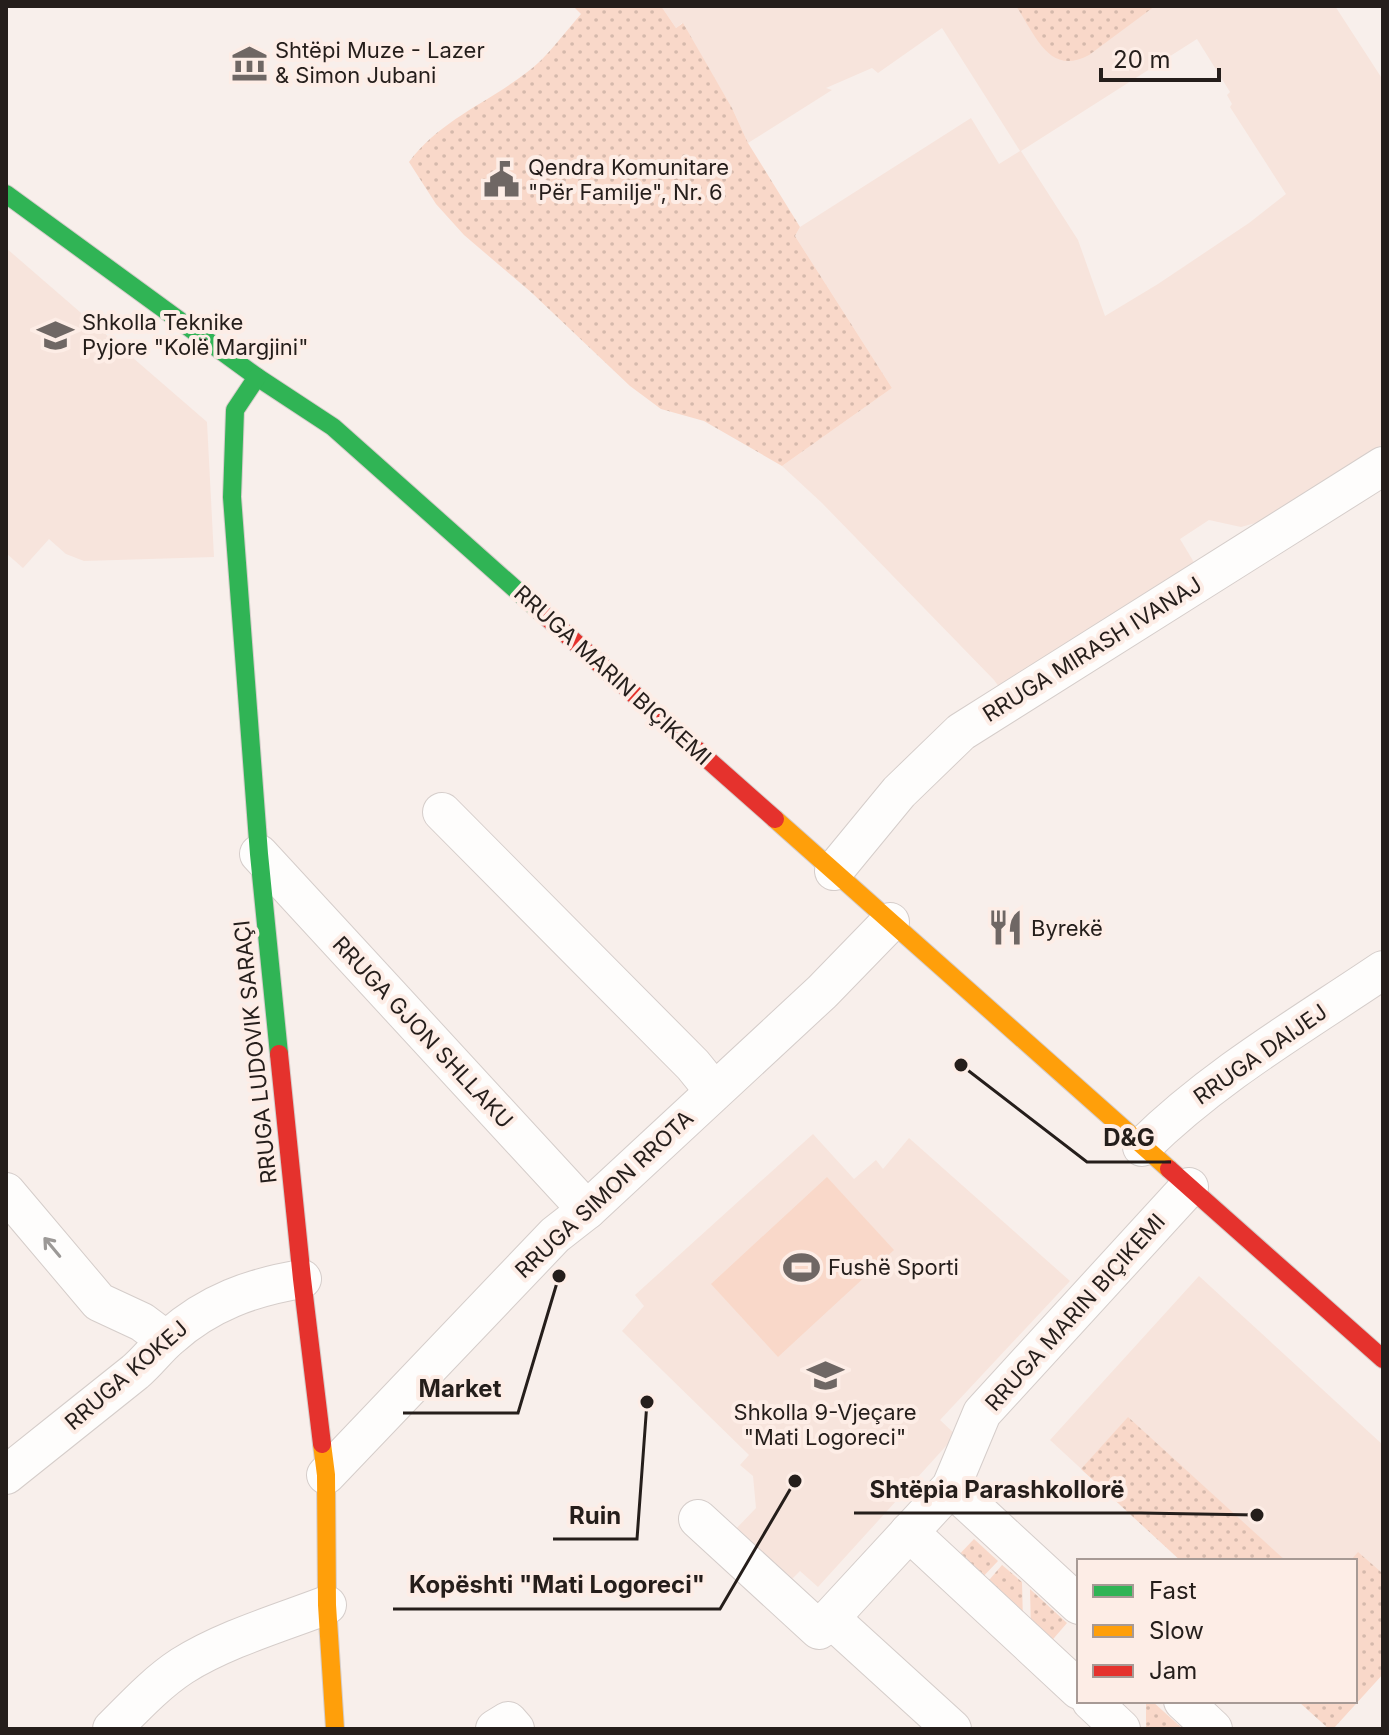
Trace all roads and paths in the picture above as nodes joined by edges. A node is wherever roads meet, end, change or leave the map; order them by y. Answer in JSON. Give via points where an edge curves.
{"nodes":[{"id":1,"x":7,"y":194,"type":"edge"},
{"id":2,"x":257,"y":377,"type":"junction"},
{"id":3,"x":1383,"y":466,"type":"edge"},
{"id":4,"x":442,"y":812,"type":"dead end"},
{"id":5,"x":259,"y":854,"type":"junction"},
{"id":6,"x":834,"y":871,"type":"junction"},
{"id":7,"x":890,"y":922,"type":"junction"},
{"id":8,"x":1383,"y":970,"type":"edge"},
{"id":9,"x":714,"y":1091,"type":"junction"},
{"id":10,"x":1142,"y":1147,"type":"junction"},
{"id":11,"x":1189,"y":1187,"type":"junction"},
{"id":12,"x":6,"y":1192,"type":"edge"},
{"id":13,"x":587,"y":1210,"type":"junction"},
{"id":14,"x":302,"y":1279,"type":"junction"},
{"id":15,"x":166,"y":1340,"type":"junction"},
{"id":16,"x":1383,"y":1359,"type":"edge"},
{"id":17,"x":6,"y":1475,"type":"edge"},
{"id":18,"x":326,"y":1475,"type":"junction"},
{"id":19,"x":951,"y":1487,"type":"junction"},
{"id":20,"x":698,"y":1519,"type":"dead end"},
{"id":21,"x":909,"y":1532,"type":"junction"},
{"id":22,"x":1077,"y":1603,"type":"edge"},
{"id":23,"x":327,"y":1605,"type":"junction"},
{"id":24,"x":830,"y":1618,"type":"junction"},
{"id":25,"x":1077,"y":1688,"type":"edge"},
{"id":26,"x":1093,"y":1703,"type":"edge"},
{"id":27,"x":1185,"y":1703,"type":"edge"},
{"id":28,"x":112,"y":1729,"type":"edge"},
{"id":29,"x":335,"y":1729,"type":"edge"},
{"id":30,"x":495,"y":1729,"type":"edge"},
{"id":31,"x":515,"y":1729,"type":"edge"},
{"id":32,"x":952,"y":1729,"type":"edge"},
{"id":33,"x":1121,"y":1729,"type":"edge"},
{"id":34,"x":1213,"y":1729,"type":"edge"}],
"edges":[{"from":1,"to":2,"type":"main road","name":"RRUGA MARIN BIÇIKEMI"},
{"from":2,"to":5,"type":"main road","name":"RRUGA LUDOVIK SARAÇI","via":[[235,410],[232,497]]},
{"from":2,"to":6,"type":"main road","name":"RRUGA MARIN BIÇIKEMI","via":[[333,427]]},
{"from":3,"to":6,"type":"street","name":"RRUGA MIRASH IVANAJ","via":[[961,732],[899,792]]},
{"from":4,"to":9,"type":"street"},
{"from":5,"to":13,"type":"street","name":"RRUGA GJON SHLLAKU"},
{"from":5,"to":14,"type":"main road","name":"RRUGA LUDOVIK SARAÇI"},
{"from":6,"to":7,"type":"main road","name":"RRUGA MARIN BIÇIKEMI"},
{"from":7,"to":9,"type":"street","name":"RRUGA SIMON RROTA"},
{"from":7,"to":10,"type":"main road","name":"RRUGA MARIN BIÇIKEMI"},
{"from":8,"to":10,"type":"street","name":"RRUGA DAIJEJ","via":[[1215,1082]]},
{"from":9,"to":13,"type":"street","name":"RRUGA SIMON RROTA"},
{"from":10,"to":11,"type":"main road","name":"RRUGA MARIN BIÇIKEMI"},
{"from":11,"to":16,"type":"main road","name":"RRUGA MARIN BIÇIKEMI"},
{"from":11,"to":19,"type":"street","name":"RRUGA MARIN BIÇIKEMI","via":[[982,1413]]},
{"from":15,"to":12,"type":"street","one_way":true,"via":[[99,1302]]},
{"from":13,"to":18,"type":"street","name":"RRUGA SIMON RROTA","via":[[555,1235]]},
{"from":14,"to":15,"type":"street","name":"RRUGA KOKEJ","via":[[236,1295],[192,1318]]},
{"from":14,"to":18,"type":"main road","name":"RRUGA LUDOVIK SARAÇI"},
{"from":15,"to":17,"type":"street","name":"RRUGA KOKEJ","via":[[140,1368]]},
{"from":18,"to":23,"type":"main road","name":"RRUGA LUDOVIK SARAÇI"},
{"from":19,"to":21,"type":"street","name":"RRUGA MARIN BIÇIKEMI"},
{"from":19,"to":22,"type":"street"},
{"from":20,"to":24,"type":"street","via":[[819,1630]]},
{"from":21,"to":24,"type":"street","name":"RRUGA MARIN BIÇIKEMI"},
{"from":21,"to":25,"type":"street"},
{"from":23,"to":28,"type":"street","via":[[183,1666]]},
{"from":23,"to":29,"type":"main road","name":"RRUGA LUDOVIK SARAÇI"},
{"from":24,"to":32,"type":"street"},
{"from":26,"to":33,"type":"street"},
{"from":27,"to":34,"type":"street"},
{"from":30,"to":31,"type":"street","via":[[508,1721]]}]}
